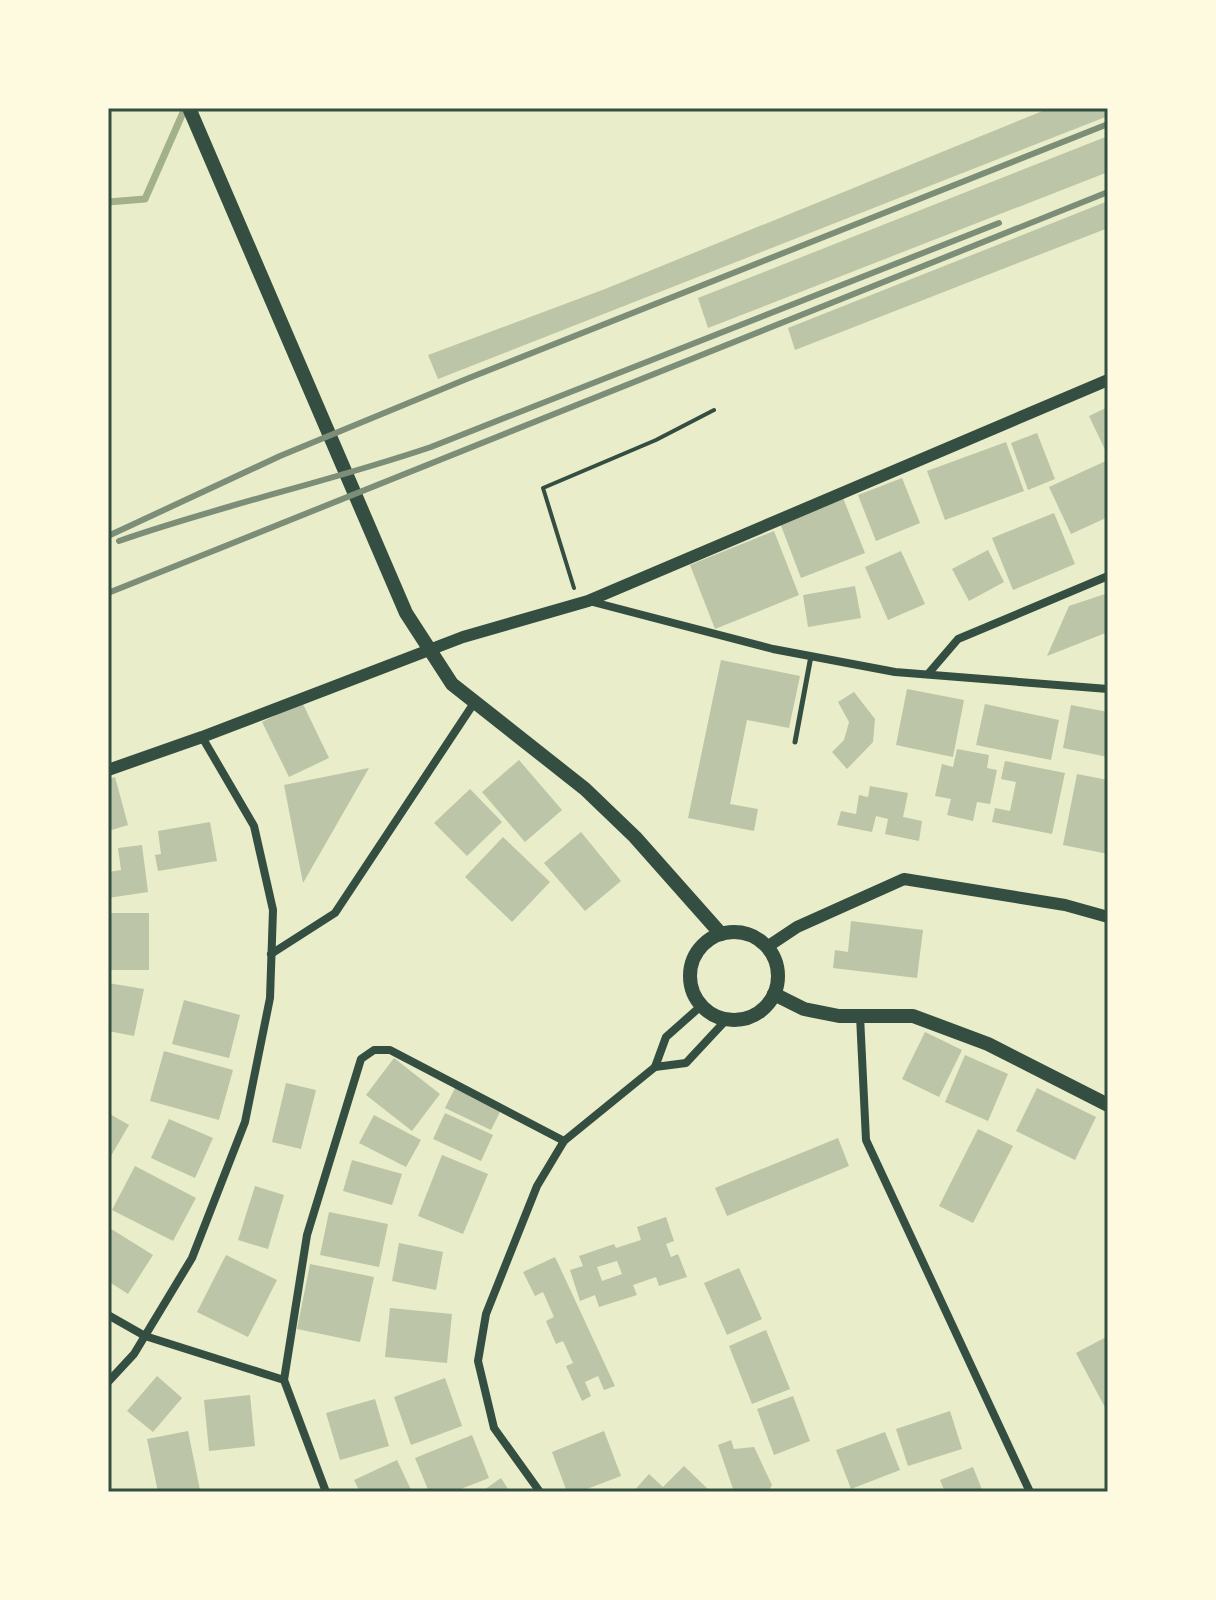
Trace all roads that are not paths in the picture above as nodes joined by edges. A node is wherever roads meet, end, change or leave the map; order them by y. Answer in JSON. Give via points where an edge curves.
{"nodes":[{"id":1,"x":189,"y":108,"type":"edge"},
{"id":2,"x":1108,"y":380,"type":"edge"},
{"id":3,"x":1108,"y":576,"type":"edge"},
{"id":4,"x":584,"y":602,"type":"junction"},
{"id":5,"x":811,"y":656,"type":"junction"},
{"id":6,"x":928,"y":674,"type":"junction"},
{"id":7,"x":1108,"y":689,"type":"edge"},
{"id":8,"x":474,"y":703,"type":"junction"},
{"id":9,"x":202,"y":737,"type":"junction"},
{"id":10,"x":795,"y":742,"type":"dead end"},
{"id":11,"x":108,"y":770,"type":"edge"},
{"id":12,"x":1108,"y":917,"type":"edge"},
{"id":13,"x":721,"y":934,"type":"junction"},
{"id":14,"x":767,"y":947,"type":"junction"},
{"id":15,"x":271,"y":954,"type":"junction"},
{"id":16,"x":774,"y":994,"type":"junction"},
{"id":17,"x":701,"y":1006,"type":"junction"},
{"id":18,"x":860,"y":1016,"type":"junction"},
{"id":19,"x":727,"y":1019,"type":"junction"},
{"id":20,"x":655,"y":1067,"type":"junction"},
{"id":21,"x":1108,"y":1105,"type":"edge"},
{"id":22,"x":564,"y":1141,"type":"junction"},
{"id":23,"x":108,"y":1315,"type":"edge"},
{"id":24,"x":145,"y":1336,"type":"junction"},
{"id":25,"x":284,"y":1380,"type":"junction"},
{"id":26,"x":108,"y":1382,"type":"edge"},
{"id":27,"x":326,"y":1492,"type":"edge"},
{"id":28,"x":540,"y":1492,"type":"edge"},
{"id":29,"x":1030,"y":1492,"type":"edge"}],
"edges":[{"from":1,"to":8,"type":"main road","via":[[406,613],[452,684]]},
{"from":2,"to":4,"type":"street"},
{"from":3,"to":6,"type":"street","via":[[958,639]]},
{"from":4,"to":5,"type":"street"},
{"from":4,"to":9,"type":"street","via":[[463,637]]},
{"from":5,"to":6,"type":"street"},
{"from":5,"to":10,"type":"lane"},
{"from":6,"to":7,"type":"street"},
{"from":8,"to":13,"type":"main road","via":[[585,789]]},
{"from":8,"to":15,"type":"street","via":[[335,913]]},
{"from":9,"to":11,"type":"street"},
{"from":9,"to":15,"type":"street","via":[[254,826],[273,910]]},
{"from":12,"to":14,"type":"street","via":[[904,879],[797,927]]},
{"from":13,"to":14,"type":"main road","via":[[746,934]]},
{"from":13,"to":17,"type":"main road","via":[[694,959],[691,984]]},
{"from":14,"to":16,"type":"main road","via":[[778,969]]},
{"from":15,"to":24,"type":"street","via":[[270,998],[245,1122],[192,1258]]},
{"from":16,"to":18,"type":"main road","via":[[804,1009]]},
{"from":16,"to":19,"type":"main road","via":[[758,1013]]},
{"from":17,"to":19,"type":"main road"},
{"from":17,"to":20,"type":"street","via":[[666,1037]]},
{"from":18,"to":21,"type":"main road","via":[[913,1016],[988,1044]]},
{"from":18,"to":29,"type":"street","via":[[866,1140]]},
{"from":19,"to":20,"type":"street","via":[[686,1063]]},
{"from":20,"to":22,"type":"street"},
{"from":22,"to":25,"type":"street","via":[[390,1050],[374,1050],[361,1059],[307,1235]]},
{"from":22,"to":28,"type":"street","via":[[515,1237],[486,1314],[478,1361],[494,1428]]},
{"from":23,"to":24,"type":"street"},
{"from":24,"to":25,"type":"street"},
{"from":24,"to":26,"type":"street"},
{"from":25,"to":27,"type":"street"}]}
